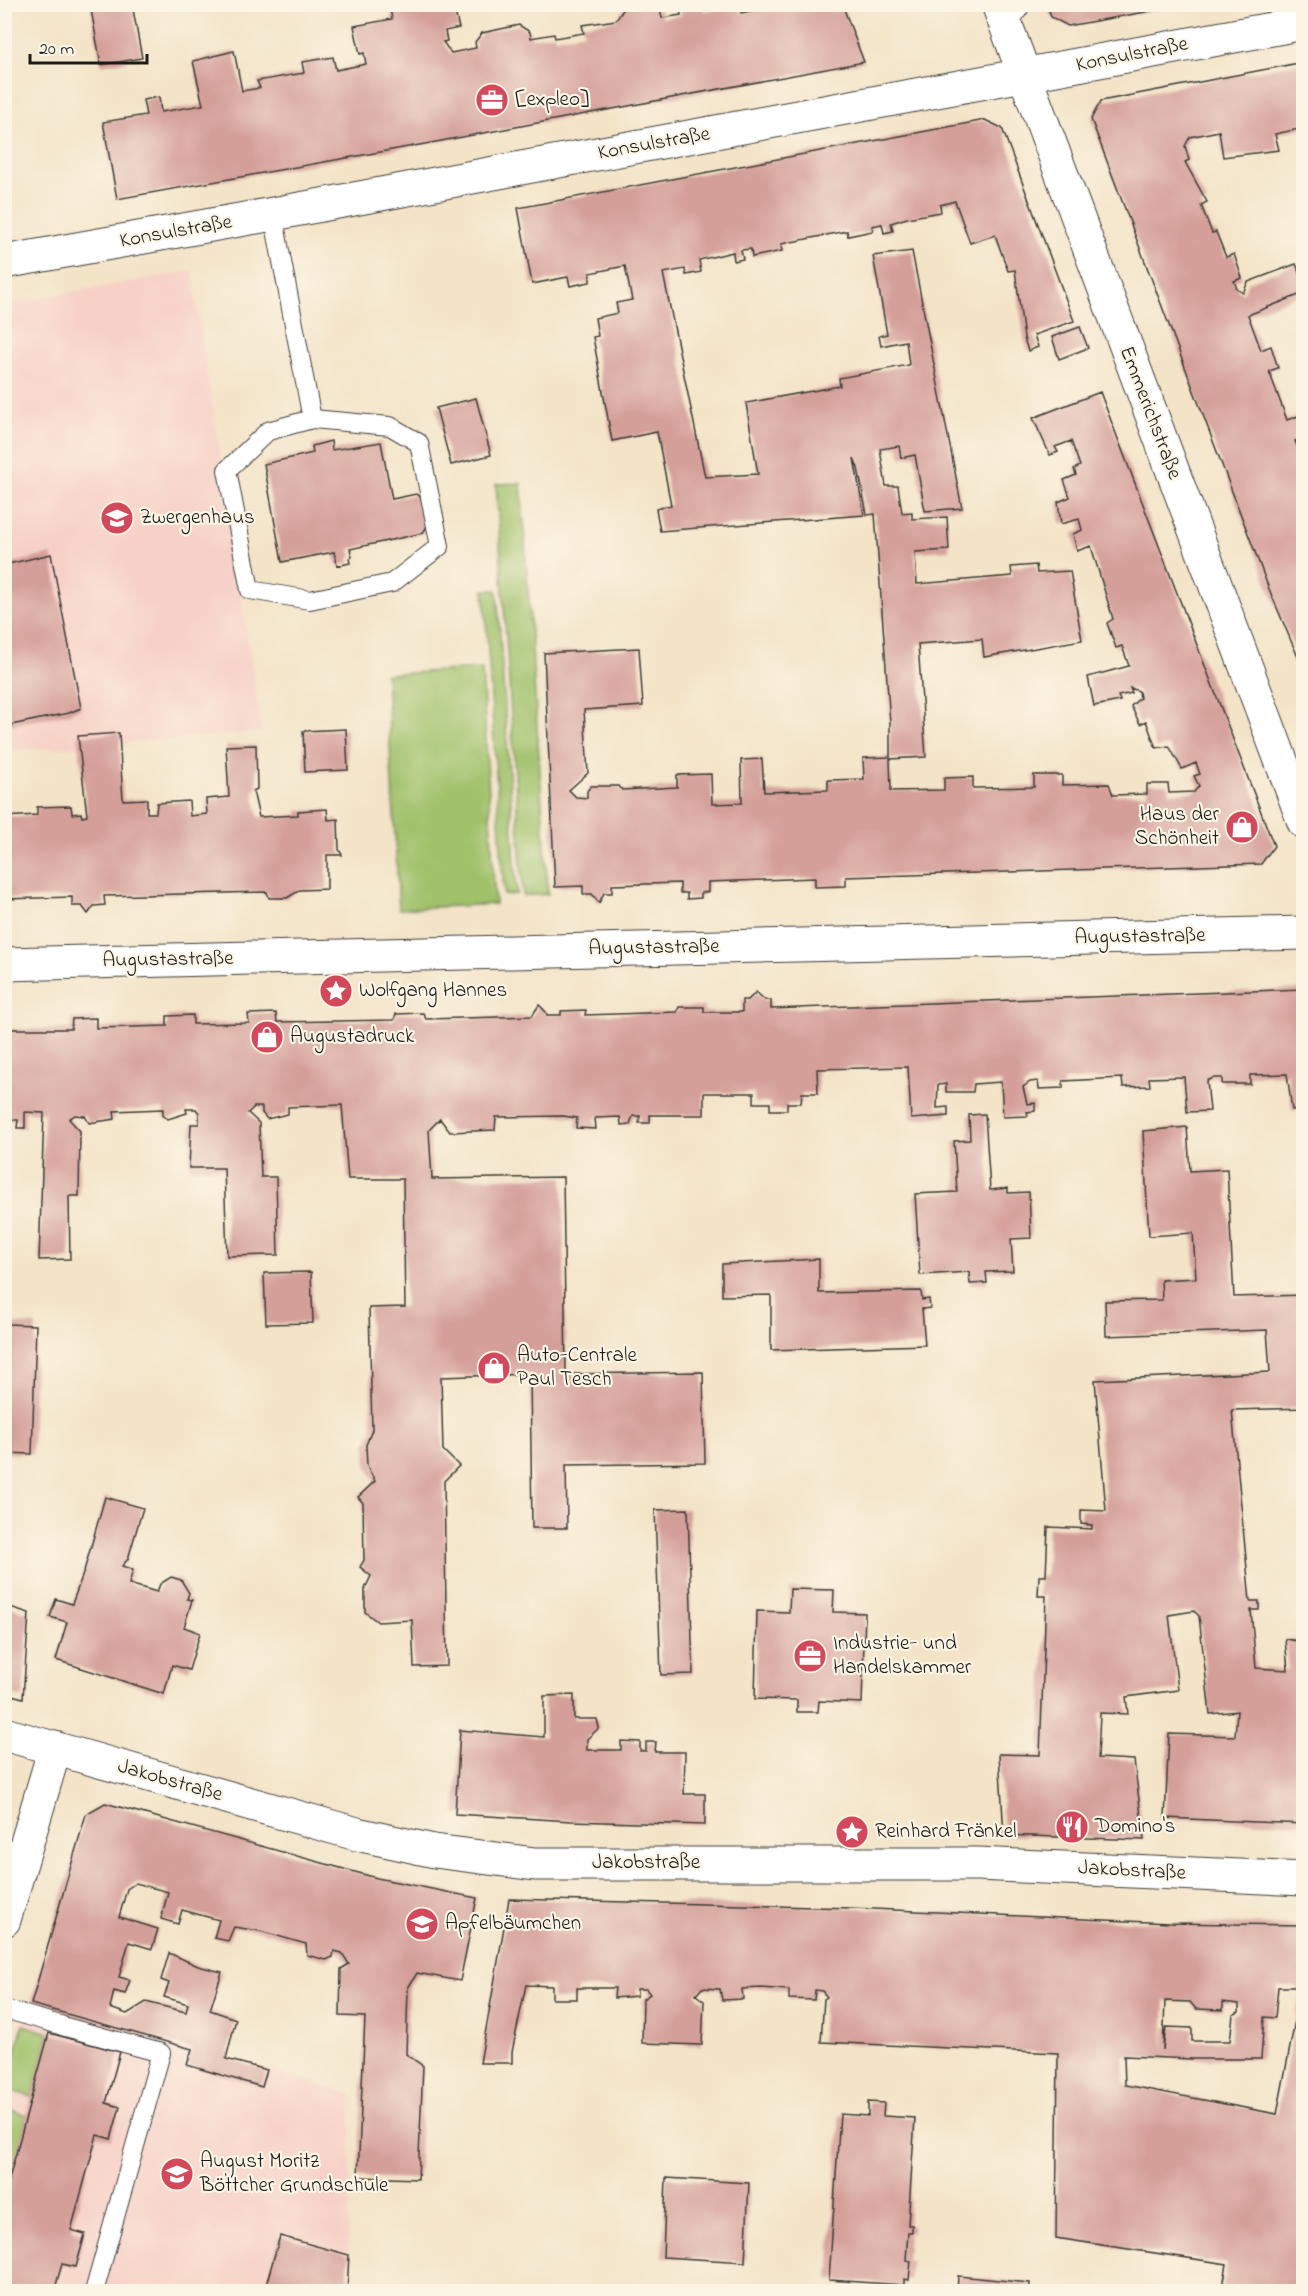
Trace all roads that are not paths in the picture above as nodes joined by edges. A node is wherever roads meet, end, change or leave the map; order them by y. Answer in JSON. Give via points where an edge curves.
{"nodes":[{"id":1,"x":1008,"y":12,"type":"edge"},
{"id":2,"x":1304,"y":23,"type":"edge"},
{"id":3,"x":1024,"y":75,"type":"junction"},
{"id":4,"x":273,"y":214,"type":"junction"},
{"id":5,"x":4,"y":262,"type":"edge"},
{"id":6,"x":312,"y":420,"type":"junction"},
{"id":7,"x":1304,"y":822,"type":"edge"},
{"id":8,"x":1304,"y":933,"type":"edge"},
{"id":9,"x":4,"y":964,"type":"edge"},
{"id":10,"x":4,"y":1734,"type":"edge"},
{"id":11,"x":55,"y":1748,"type":"junction"},
{"id":12,"x":1304,"y":1879,"type":"edge"},
{"id":13,"x":4,"y":1920,"type":"edge"},
{"id":14,"x":4,"y":2009,"type":"edge"},
{"id":15,"x":94,"y":2292,"type":"edge"}],
"edges":[{"from":1,"to":3,"type":"street","name":"Emmerichstraße"},
{"from":2,"to":3,"type":"street","name":"Konsulstraße"},
{"from":3,"to":4,"type":"street","name":"Konsulstraße"},
{"from":3,"to":7,"type":"street","name":"Emmerichstraße"},
{"from":4,"to":5,"type":"street","name":"Konsulstraße"},
{"from":4,"to":6,"type":"lane"},
{"from":6,"to":6,"type":"lane","via":[[268,431],[227,470],[250,590],[310,600],[392,584],[440,546],[419,443],[390,426]]},
{"from":8,"to":9,"type":"street","name":"Augustastraße"},
{"from":10,"to":11,"type":"street","name":"Jakobstraße"},
{"from":11,"to":12,"type":"street","name":"Jakobstraße","via":[[357,1834],[434,1851],[535,1864],[978,1864]]},
{"from":11,"to":13,"type":"street"},
{"from":14,"to":15,"type":"lane","via":[[161,2053]]}]}
